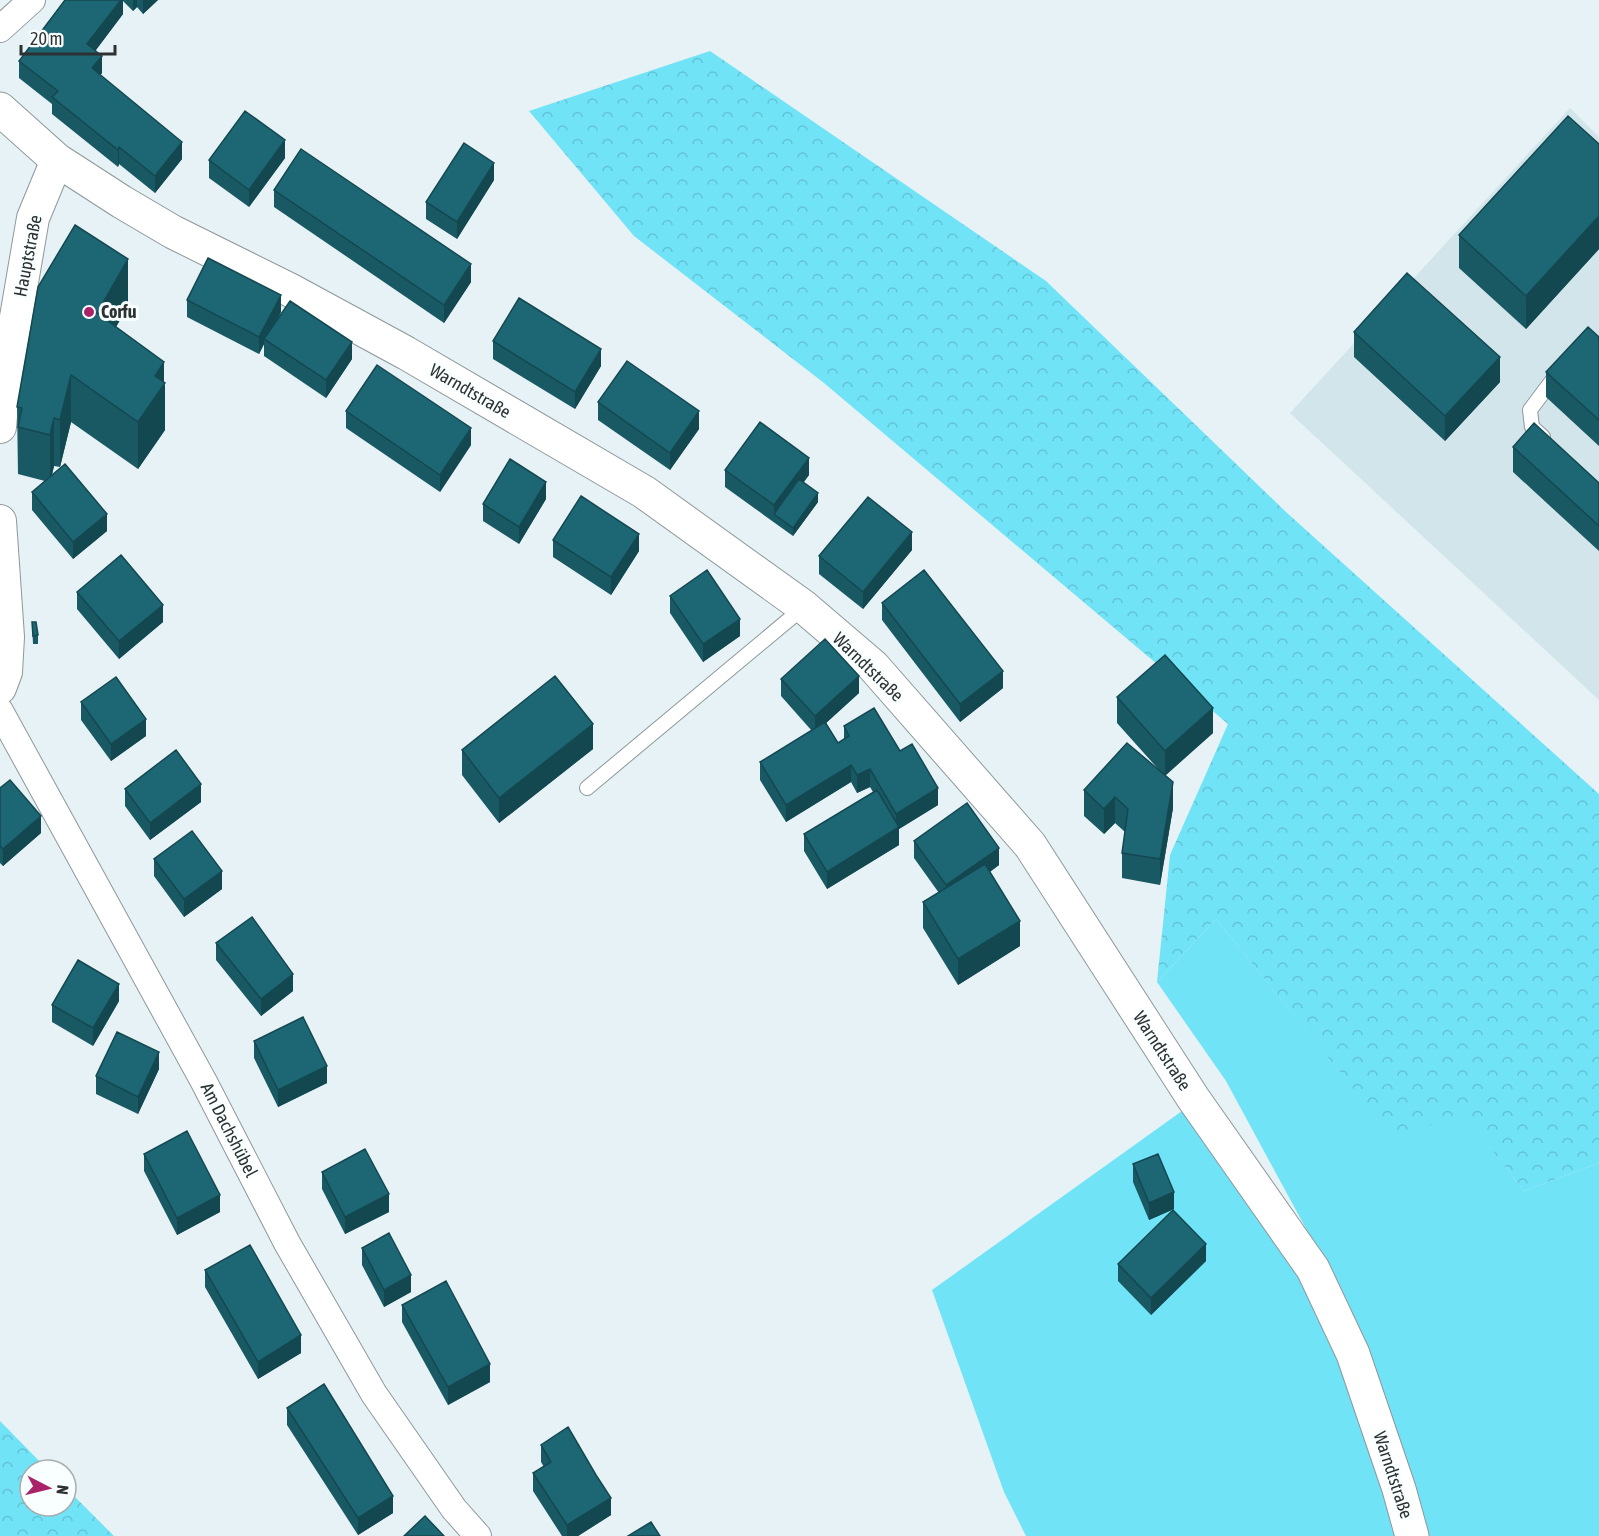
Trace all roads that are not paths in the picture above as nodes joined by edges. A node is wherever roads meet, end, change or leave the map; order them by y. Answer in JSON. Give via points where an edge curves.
{"nodes":[{"id":1,"x":33,"y":0,"type":"edge"},
{"id":2,"x":0,"y":29,"type":"edge"},
{"id":3,"x":0,"y":109,"type":"edge"},
{"id":4,"x":57,"y":160,"type":"junction"},
{"id":5,"x":1568,"y":361,"type":"edge"},
{"id":6,"x":0,"y":427,"type":"edge"},
{"id":7,"x":1549,"y":443,"type":"edge"},
{"id":8,"x":0,"y":521,"type":"edge"},
{"id":9,"x":804,"y":607,"type":"junction"},
{"id":10,"x":0,"y":688,"type":"edge"},
{"id":11,"x":0,"y":711,"type":"edge"},
{"id":12,"x":587,"y":788,"type":"dead end"},
{"id":13,"x":478,"y":1536,"type":"edge"},
{"id":14,"x":1412,"y":1536,"type":"edge"}],
"edges":[{"from":1,"to":2,"type":"street"},
{"from":3,"to":4,"type":"main road","name":"Warndtstraße"},
{"from":4,"to":6,"type":"street","name":"Hauptstraße","via":[[33,218]]},
{"from":4,"to":9,"type":"main road","name":"Warndtstraße","via":[[173,232],[406,353],[644,492]]},
{"from":5,"to":7,"type":"lane","via":[[1530,410],[1532,427]]},
{"from":8,"to":10,"type":"street","via":[[8,637],[6,672]]},
{"from":9,"to":12,"type":"lane"},
{"from":9,"to":14,"type":"main road","name":"Warndtstraße","via":[[873,666],[1030,845],[1193,1098],[1313,1269],[1353,1354]]},
{"from":11,"to":13,"type":"street","name":"Am Dachshübel","via":[[345,1344],[374,1394],[454,1509]]}]}
